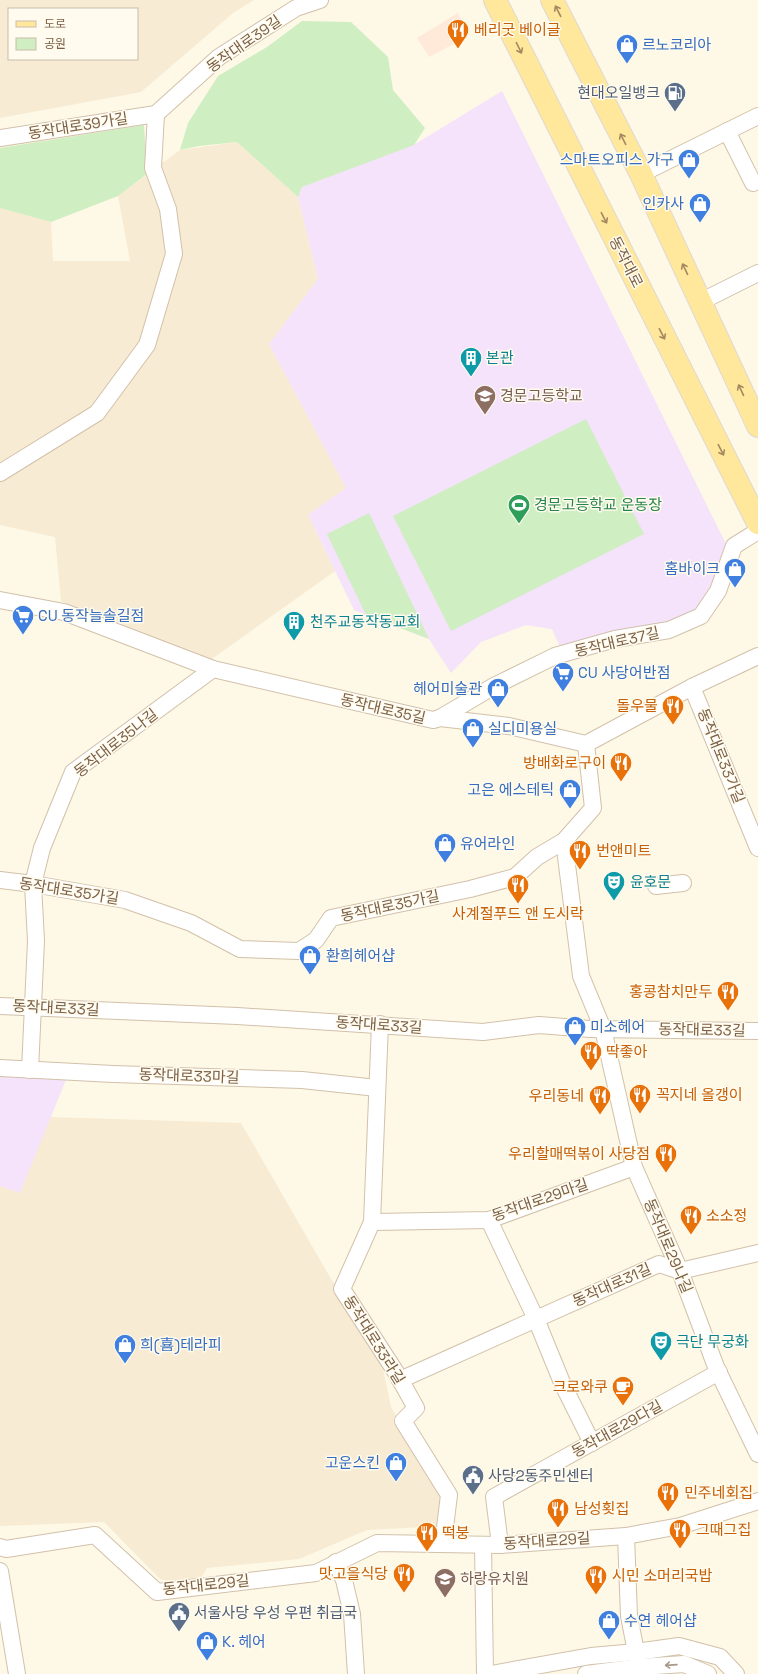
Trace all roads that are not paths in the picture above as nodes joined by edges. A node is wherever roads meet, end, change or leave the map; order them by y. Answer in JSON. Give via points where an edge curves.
{"nodes":[{"id":1,"x":320,"y":0,"type":"edge"},
{"id":2,"x":496,"y":0,"type":"edge"},
{"id":3,"x":552,"y":0,"type":"edge"},
{"id":4,"x":156,"y":114,"type":"junction"},
{"id":5,"x":758,"y":116,"type":"edge"},
{"id":6,"x":727,"y":131,"type":"junction"},
{"id":7,"x":0,"y":138,"type":"edge"},
{"id":8,"x":641,"y":174,"type":"junction"},
{"id":9,"x":753,"y":184,"type":"dead end"},
{"id":10,"x":758,"y":273,"type":"edge"},
{"id":11,"x":700,"y":302,"type":"junction"},
{"id":12,"x":758,"y":424,"type":"edge"},
{"id":13,"x":0,"y":473,"type":"edge"},
{"id":14,"x":758,"y":523,"type":"edge"},
{"id":15,"x":758,"y":532,"type":"edge"},
{"id":16,"x":0,"y":600,"type":"edge"},
{"id":17,"x":758,"y":656,"type":"edge"},
{"id":18,"x":213,"y":669,"type":"junction"},
{"id":19,"x":692,"y":687,"type":"junction"},
{"id":20,"x":440,"y":718,"type":"junction"},
{"id":21,"x":586,"y":744,"type":"junction"},
{"id":22,"x":564,"y":841,"type":"junction"},
{"id":23,"x":758,"y":848,"type":"edge"},
{"id":24,"x":0,"y":880,"type":"edge"},
{"id":25,"x":683,"y":883,"type":"dead end"},
{"id":26,"x":33,"y":884,"type":"junction"},
{"id":27,"x":656,"y":886,"type":"dead end"},
{"id":28,"x":0,"y":1006,"type":"edge"},
{"id":29,"x":33,"y":1007,"type":"junction"},
{"id":30,"x":380,"y":1024,"type":"junction"},
{"id":31,"x":603,"y":1029,"type":"junction"},
{"id":32,"x":758,"y":1031,"type":"edge"},
{"id":33,"x":0,"y":1068,"type":"edge"},
{"id":34,"x":30,"y":1070,"type":"junction"},
{"id":35,"x":377,"y":1088,"type":"junction"},
{"id":36,"x":634,"y":1167,"type":"junction"},
{"id":37,"x":489,"y":1220,"type":"junction"},
{"id":38,"x":372,"y":1222,"type":"junction"},
{"id":39,"x":758,"y":1253,"type":"edge"},
{"id":40,"x":680,"y":1271,"type":"junction"},
{"id":41,"x":536,"y":1319,"type":"junction"},
{"id":42,"x":719,"y":1372,"type":"junction"},
{"id":43,"x":400,"y":1380,"type":"junction"},
{"id":44,"x":592,"y":1443,"type":"junction"},
{"id":45,"x":758,"y":1454,"type":"edge"},
{"id":46,"x":758,"y":1502,"type":"edge"},
{"id":47,"x":626,"y":1536,"type":"junction"},
{"id":48,"x":443,"y":1544,"type":"junction"},
{"id":49,"x":483,"y":1545,"type":"junction"},
{"id":50,"x":500,"y":1545,"type":"junction"},
{"id":51,"x":0,"y":1547,"type":"edge"},
{"id":52,"x":336,"y":1562,"type":"junction"},
{"id":53,"x":0,"y":1571,"type":"edge"},
{"id":54,"x":636,"y":1652,"type":"junction"},
{"id":55,"x":17,"y":1674,"type":"edge"},
{"id":56,"x":356,"y":1674,"type":"edge"},
{"id":57,"x":485,"y":1674,"type":"edge"},
{"id":58,"x":491,"y":1674,"type":"edge"},
{"id":59,"x":586,"y":1674,"type":"edge"},
{"id":60,"x":708,"y":1674,"type":"edge"},
{"id":61,"x":736,"y":1674,"type":"edge"}],
"edges":[{"from":1,"to":4,"type":"street","name":"동작대로39길","via":[[296,8],[220,58]]},
{"from":2,"to":14,"type":"main road","name":"동작대로","one_way":true},
{"from":8,"to":3,"type":"main road","one_way":true},
{"from":4,"to":7,"type":"street","name":"동작대로39가길"},
{"from":4,"to":13,"type":"street","via":[[153,168],[168,209],[174,254],[147,345],[97,413]]},
{"from":5,"to":6,"type":"street"},
{"from":6,"to":8,"type":"street"},
{"from":6,"to":9,"type":"street"},
{"from":11,"to":8,"type":"main road","one_way":true},
{"from":10,"to":11,"type":"street"},
{"from":12,"to":11,"type":"main road","one_way":true},
{"from":15,"to":20,"type":"street","name":"동작대로37길","via":[[734,546],[718,591],[701,616],[669,630],[615,639],[555,656],[494,686]]},
{"from":16,"to":18,"type":"street","name":"동작대로35길","via":[[64,612]]},
{"from":17,"to":19,"type":"street"},
{"from":18,"to":20,"type":"street","name":"동작대로35길","via":[[433,720]]},
{"from":18,"to":26,"type":"street","name":"동작대로35나길","via":[[73,772],[42,848]]},
{"from":19,"to":21,"type":"street"},
{"from":19,"to":23,"type":"street","name":"동작대로33가길"},
{"from":20,"to":21,"type":"street","name":"동작대로35길","via":[[508,726]]},
{"from":21,"to":22,"type":"street","name":"동작대로35가길","via":[[594,808]]},
{"from":22,"to":26,"type":"street","name":"동작대로35가길","via":[[537,857],[515,877],[331,918],[316,940],[299,951],[240,949],[191,923],[125,900]]},
{"from":22,"to":31,"type":"street","name":"동작대로29나길","via":[[581,976]]},
{"from":24,"to":26,"type":"street","name":"동작대로35가길"},
{"from":25,"to":27,"type":"street"},
{"from":26,"to":29,"type":"street","name":"동작대로35나길","via":[[36,942]]},
{"from":28,"to":29,"type":"street","name":"동작대로33길"},
{"from":29,"to":30,"type":"street","name":"동작대로33길"},
{"from":29,"to":34,"type":"street","name":"동작대로35나길"},
{"from":30,"to":31,"type":"street","name":"동작대로33길","via":[[484,1032],[539,1025]]},
{"from":30,"to":35,"type":"street","name":"동작대로33라길"},
{"from":31,"to":32,"type":"street","name":"동작대로33길"},
{"from":31,"to":36,"type":"street","name":"동작대로29나길"},
{"from":33,"to":34,"type":"street","name":"동작대로33마길"},
{"from":34,"to":35,"type":"street","name":"동작대로33마길","via":[[302,1080]]},
{"from":35,"to":38,"type":"street","name":"동작대로33라길"},
{"from":36,"to":37,"type":"street","name":"동작대로29마길"},
{"from":36,"to":40,"type":"street","name":"동작대로29나길"},
{"from":37,"to":38,"type":"street","name":"동작대로29마길"},
{"from":37,"to":41,"type":"street"},
{"from":38,"to":43,"type":"street","name":"동작대로33라길","via":[[342,1289]]},
{"from":39,"to":40,"type":"street"},
{"from":40,"to":41,"type":"street","name":"동작대로31길","via":[[659,1264]]},
{"from":40,"to":42,"type":"street","name":"동작대로29나길"},
{"from":41,"to":43,"type":"street","name":"동작대로31길"},
{"from":41,"to":44,"type":"street","via":[[563,1385]]},
{"from":42,"to":44,"type":"street","name":"동작대로29다길"},
{"from":42,"to":45,"type":"street","name":"동작대로29나길"},
{"from":43,"to":48,"type":"street","name":"동작대로33라길","via":[[416,1408],[403,1421],[449,1495]]},
{"from":44,"to":50,"type":"street","name":"동작대로29다길","via":[[494,1497]]},
{"from":46,"to":47,"type":"street","name":"동작대로29길","via":[[680,1526]]},
{"from":47,"to":50,"type":"street","name":"동작대로29길"},
{"from":47,"to":54,"type":"street","via":[[629,1616]]},
{"from":48,"to":49,"type":"street","name":"동작대로29길"},
{"from":48,"to":52,"type":"street","name":"동작대로29길","via":[[376,1543]]},
{"from":49,"to":50,"type":"street","name":"동작대로29길"},
{"from":49,"to":57,"type":"street"},
{"from":51,"to":52,"type":"street","name":"동작대로29길","via":[[6,1549],[95,1535],[157,1592],[316,1573]]},
{"from":52,"to":56,"type":"street","via":[[344,1580],[352,1614]]},
{"from":53,"to":55,"type":"street"},
{"from":54,"to":58,"type":"street","via":[[591,1656]]},
{"from":54,"to":61,"type":"street","via":[[679,1646],[720,1657]]},
{"from":60,"to":59,"type":"street","one_way":true,"via":[[684,1664]]}]}
